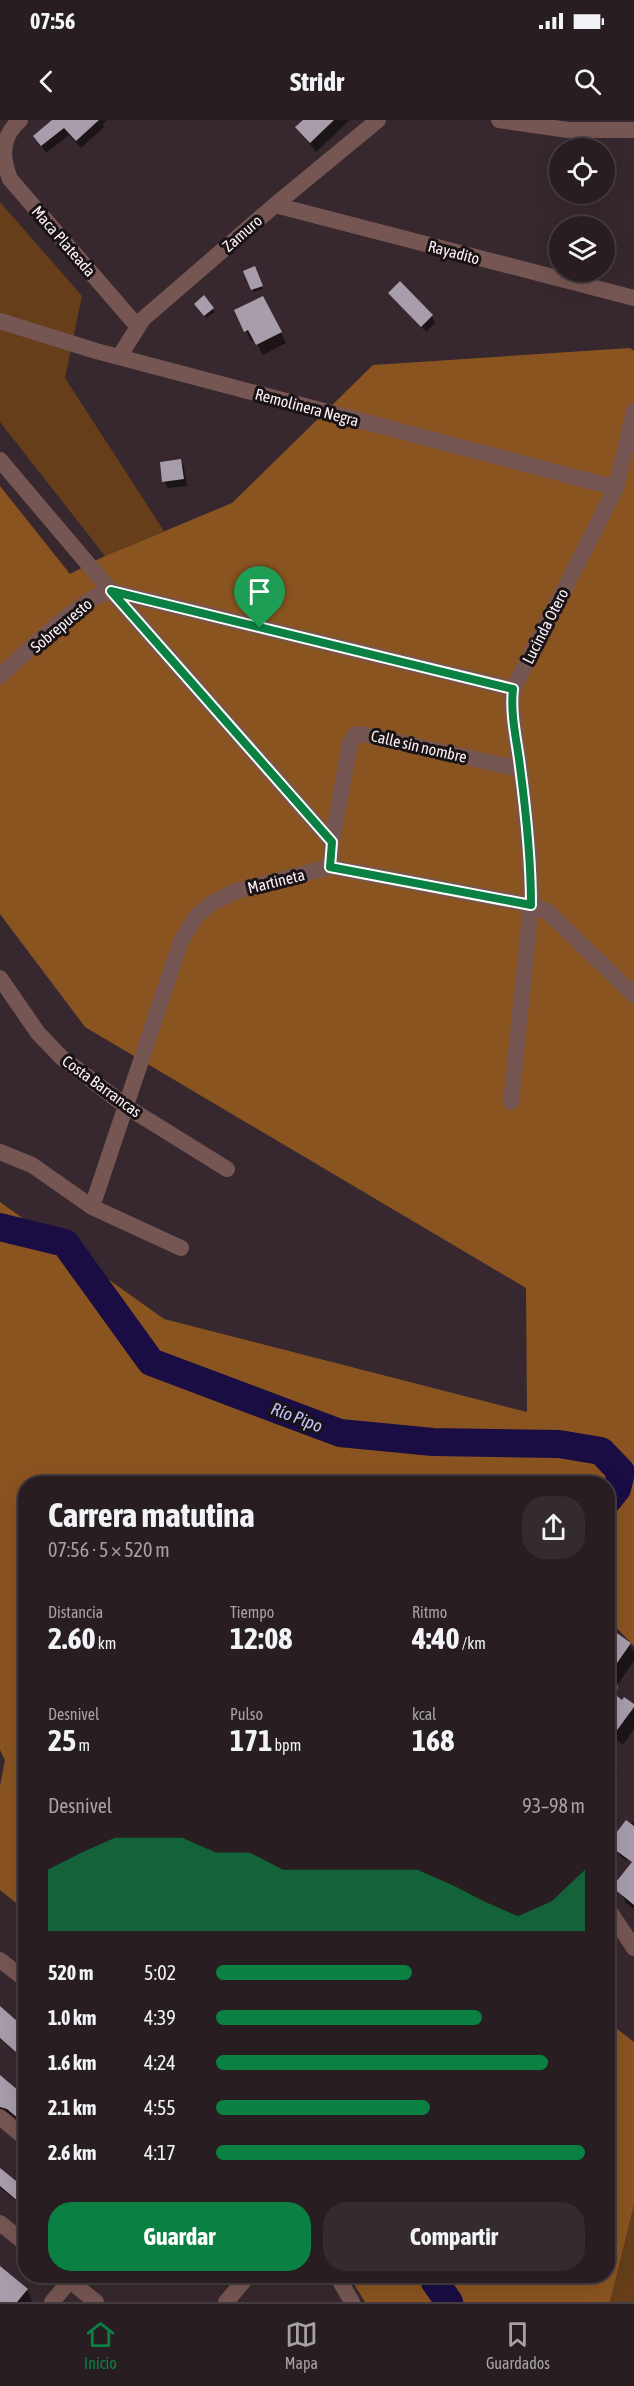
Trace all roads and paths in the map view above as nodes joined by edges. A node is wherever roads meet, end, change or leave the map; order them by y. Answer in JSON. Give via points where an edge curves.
{"nodes":[{"id":1,"x":21,"y":120,"type":"edge"},
{"id":2,"x":378,"y":120,"type":"edge"},
{"id":3,"x":499,"y":120,"type":"edge"},
{"id":4,"x":634,"y":130,"type":"edge"},
{"id":5,"x":275,"y":205,"type":"junction"},
{"id":6,"x":634,"y":298,"type":"edge"},
{"id":7,"x":0,"y":321,"type":"edge"},
{"id":8,"x":138,"y":327,"type":"junction"},
{"id":9,"x":119,"y":357,"type":"junction"},
{"id":10,"x":634,"y":411,"type":"edge"},
{"id":11,"x":0,"y":460,"type":"edge"},
{"id":12,"x":616,"y":488,"type":"junction"},
{"id":13,"x":111,"y":591,"type":"junction"},
{"id":14,"x":0,"y":676,"type":"edge"},
{"id":15,"x":513,"y":689,"type":"junction"},
{"id":16,"x":520,"y":769,"type":"junction"},
{"id":17,"x":332,"y":842,"type":"junction"},
{"id":18,"x":330,"y":867,"type":"junction"},
{"id":19,"x":531,"y":905,"type":"junction"},
{"id":20,"x":0,"y":978,"type":"edge"},
{"id":21,"x":634,"y":995,"type":"edge"},
{"id":22,"x":511,"y":1102,"type":"dead end"},
{"id":23,"x":127,"y":1107,"type":"junction"},
{"id":24,"x":0,"y":1152,"type":"edge"},
{"id":25,"x":227,"y":1169,"type":"dead end"},
{"id":26,"x":92,"y":1207,"type":"junction"},
{"id":27,"x":181,"y":1248,"type":"dead end"},
{"id":28,"x":615,"y":1920,"type":"edge"},
{"id":29,"x":634,"y":1948,"type":"edge"},
{"id":30,"x":0,"y":1960,"type":"edge"},
{"id":31,"x":18,"y":1974,"type":"edge"},
{"id":32,"x":0,"y":2117,"type":"edge"},
{"id":33,"x":18,"y":2132,"type":"edge"},
{"id":34,"x":0,"y":2223,"type":"edge"},
{"id":35,"x":18,"y":2238,"type":"edge"},
{"id":36,"x":66,"y":2283,"type":"edge"},
{"id":37,"x":76,"y":2283,"type":"edge"},
{"id":38,"x":242,"y":2283,"type":"edge"},
{"id":39,"x":341,"y":2283,"type":"edge"},
{"id":40,"x":52,"y":2302,"type":"edge"},
{"id":41,"x":96,"y":2302,"type":"edge"},
{"id":42,"x":226,"y":2302,"type":"edge"},
{"id":43,"x":352,"y":2302,"type":"edge"}],
"edges":[{"from":1,"to":8,"type":"street","name":"Maca Plateada","via":[[6,136],[3,150],[10,178]]},
{"from":2,"to":5,"type":"street","name":"Zamuro"},
{"from":3,"to":4,"type":"street","via":[[568,130]]},
{"from":5,"to":6,"type":"street","name":"Rayadito"},
{"from":5,"to":8,"type":"street","name":"Zamuro"},
{"from":7,"to":9,"type":"street","name":"Remolinera Negra"},
{"from":8,"to":9,"type":"street","name":"Zamuro"},
{"from":9,"to":12,"type":"street","name":"Remolinera Negra"},
{"from":10,"to":12,"type":"street","name":"Lucinda Otero"},
{"from":11,"to":13,"type":"street"},
{"from":12,"to":15,"type":"street","name":"Lucinda Otero"},
{"from":13,"to":14,"type":"street","name":"Sobrepuesto","via":[[85,602]]},
{"from":13,"to":15,"type":"street","name":"Sobrepuesto"},
{"from":13,"to":17,"type":"street"},
{"from":15,"to":16,"type":"street","name":"Lucinda Otero","via":[[511,705]]},
{"from":16,"to":17,"type":"street","name":"Calle sin nombre","via":[[355,735],[350,743]]},
{"from":16,"to":19,"type":"street","name":"Lucinda Otero"},
{"from":17,"to":18,"type":"street"},
{"from":18,"to":19,"type":"street","name":"Martineta"},
{"from":18,"to":23,"type":"street","name":"Martineta","via":[[236,891],[197,915],[181,941]]},
{"from":19,"to":21,"type":"street","name":"Martineta","via":[[548,912]]},
{"from":19,"to":22,"type":"street","name":"Lucinda Otero"},
{"from":20,"to":23,"type":"street","name":"Costa Barrancas","via":[[38,1033],[61,1057]]},
{"from":23,"to":25,"type":"street","name":"Costa Barrancas"},
{"from":23,"to":26,"type":"street","name":"Martineta"},
{"from":24,"to":26,"type":"street","via":[[32,1165]]},
{"from":26,"to":27,"type":"street"},
{"from":28,"to":29,"type":"street"},
{"from":30,"to":31,"type":"street"},
{"from":32,"to":33,"type":"street"},
{"from":34,"to":35,"type":"street"},
{"from":36,"to":40,"type":"street"},
{"from":37,"to":41,"type":"street"},
{"from":38,"to":42,"type":"street"},
{"from":39,"to":43,"type":"street"}]}
